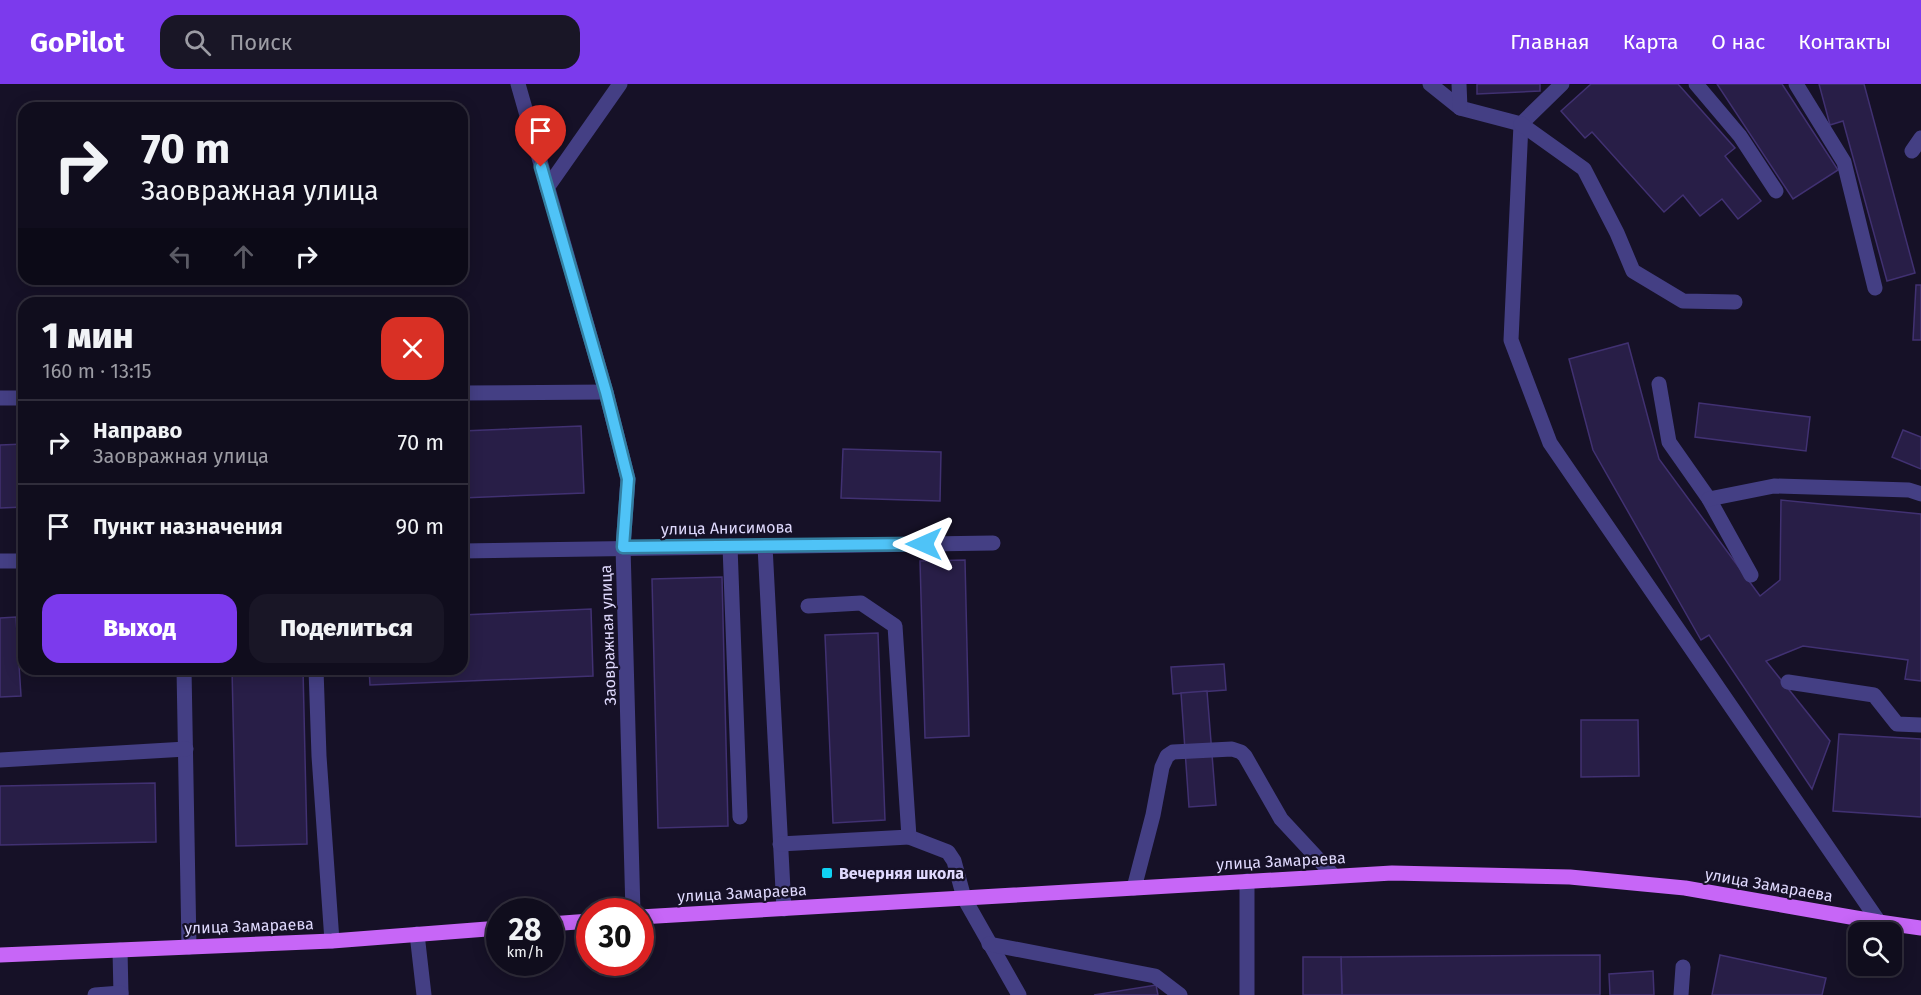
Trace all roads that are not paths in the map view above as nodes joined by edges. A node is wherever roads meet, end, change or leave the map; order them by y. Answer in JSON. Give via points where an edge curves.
{"nodes":[{"id":1,"x":518,"y":84,"type":"edge"},
{"id":2,"x":620,"y":84,"type":"edge"},
{"id":3,"x":1430,"y":84,"type":"edge"},
{"id":4,"x":1460,"y":84,"type":"edge"},
{"id":5,"x":1696,"y":84,"type":"edge"},
{"id":6,"x":1796,"y":84,"type":"edge"},
{"id":7,"x":1559,"y":86,"type":"edge"},
{"id":8,"x":1460,"y":108,"type":"junction"},
{"id":9,"x":1521,"y":124,"type":"junction"},
{"id":10,"x":1921,"y":138,"type":"edge"},
{"id":11,"x":1912,"y":151,"type":"dead end"},
{"id":12,"x":547,"y":188,"type":"junction"},
{"id":13,"x":1776,"y":191,"type":"dead end"},
{"id":14,"x":1875,"y":288,"type":"dead end"},
{"id":15,"x":1735,"y":302,"type":"dead end"},
{"id":16,"x":1659,"y":384,"type":"dead end"},
{"id":17,"x":606,"y":392,"type":"junction"},
{"id":18,"x":468,"y":393,"type":"edge"},
{"id":19,"x":0,"y":398,"type":"edge"},
{"id":20,"x":18,"y":398,"type":"edge"},
{"id":21,"x":1921,"y":494,"type":"edge"},
{"id":22,"x":1709,"y":499,"type":"junction"},
{"id":23,"x":993,"y":543,"type":"dead end"},
{"id":24,"x":730,"y":546,"type":"junction"},
{"id":25,"x":765,"y":546,"type":"junction"},
{"id":26,"x":623,"y":547,"type":"junction"},
{"id":27,"x":468,"y":551,"type":"edge"},
{"id":28,"x":0,"y":561,"type":"edge"},
{"id":29,"x":18,"y":561,"type":"edge"},
{"id":30,"x":1750,"y":575,"type":"dead end"},
{"id":31,"x":808,"y":606,"type":"dead end"},
{"id":32,"x":184,"y":675,"type":"edge"},
{"id":33,"x":316,"y":675,"type":"edge"},
{"id":34,"x":1788,"y":682,"type":"dead end"},
{"id":35,"x":1921,"y":725,"type":"edge"},
{"id":36,"x":186,"y":749,"type":"junction"},
{"id":37,"x":0,"y":760,"type":"edge"},
{"id":38,"x":740,"y":817,"type":"dead end"},
{"id":39,"x":909,"y":837,"type":"junction"},
{"id":40,"x":780,"y":844,"type":"junction"},
{"id":41,"x":1334,"y":876,"type":"junction"},
{"id":42,"x":1247,"y":881,"type":"junction"},
{"id":43,"x":1134,"y":888,"type":"junction"},
{"id":44,"x":633,"y":898,"type":"edge"},
{"id":45,"x":964,"y":898,"type":"junction"},
{"id":46,"x":784,"y":909,"type":"junction"},
{"id":47,"x":654,"y":916,"type":"edge"},
{"id":48,"x":1879,"y":922,"type":"joint"},
{"id":49,"x":1902,"y":925,"type":"edge"},
{"id":50,"x":1921,"y":928,"type":"edge"},
{"id":51,"x":486,"y":929,"type":"edge"},
{"id":52,"x":417,"y":934,"type":"junction"},
{"id":53,"x":332,"y":941,"type":"junction"},
{"id":54,"x":989,"y":944,"type":"junction"},
{"id":55,"x":189,"y":947,"type":"junction"},
{"id":56,"x":120,"y":950,"type":"junction"},
{"id":57,"x":0,"y":955,"type":"edge"},
{"id":58,"x":1683,"y":967,"type":"dead end"},
{"id":59,"x":121,"y":994,"type":"edge"},
{"id":60,"x":95,"y":995,"type":"edge"},
{"id":61,"x":424,"y":995,"type":"edge"},
{"id":62,"x":1019,"y":995,"type":"edge"},
{"id":63,"x":1180,"y":995,"type":"edge"},
{"id":64,"x":1247,"y":995,"type":"edge"},
{"id":65,"x":1681,"y":995,"type":"edge"}],
"edges":[{"from":1,"to":12,"type":"street","name":"Заовражная улица"},
{"from":2,"to":12,"type":"street"},
{"from":3,"to":8,"type":"street"},
{"from":4,"to":8,"type":"street"},
{"from":5,"to":13,"type":"street","via":[[1740,136]]},
{"from":6,"to":14,"type":"street","via":[[1844,162]]},
{"from":7,"to":9,"type":"street"},
{"from":8,"to":9,"type":"street"},
{"from":9,"to":15,"type":"street","via":[[1584,169],[1633,271],[1683,301]]},
{"from":9,"to":48,"type":"street","via":[[1511,340],[1550,443]]},
{"from":10,"to":11,"type":"street"},
{"from":12,"to":17,"type":"street","name":"Заовражная улица"},
{"from":16,"to":22,"type":"street","via":[[1669,442]]},
{"from":17,"to":18,"type":"street"},
{"from":17,"to":26,"type":"street","name":"Заовражная улица","via":[[628,479]]},
{"from":19,"to":20,"type":"street"},
{"from":21,"to":22,"type":"street","via":[[1909,490],[1774,486]]},
{"from":22,"to":30,"type":"street"},
{"from":23,"to":25,"type":"street","name":"улица Анисимова"},
{"from":24,"to":25,"type":"street","name":"улица Анисимова"},
{"from":24,"to":26,"type":"street","name":"улица Анисимова"},
{"from":24,"to":38,"type":"street"},
{"from":25,"to":40,"type":"street"},
{"from":26,"to":27,"type":"street","name":"улица Анисимова"},
{"from":26,"to":44,"type":"street","name":"Заовражная улица"},
{"from":28,"to":29,"type":"street"},
{"from":31,"to":39,"type":"street","via":[[861,603],[895,626]]},
{"from":32,"to":36,"type":"street"},
{"from":33,"to":53,"type":"street"},
{"from":34,"to":35,"type":"street","via":[[1874,695],[1897,724]]},
{"from":36,"to":37,"type":"street"},
{"from":36,"to":55,"type":"street"},
{"from":39,"to":40,"type":"street"},
{"from":39,"to":45,"type":"street","via":[[948,852]]},
{"from":40,"to":46,"type":"street"},
{"from":41,"to":42,"type":"main road","name":"улица Замараева"},
{"from":41,"to":43,"type":"street","via":[[1281,819],[1241,752],[1173,752],[1162,767]]},
{"from":41,"to":48,"type":"main road","name":"улица Замараева","via":[[1392,873],[1570,877],[1685,888]]},
{"from":42,"to":43,"type":"main road","name":"улица Замараева"},
{"from":42,"to":64,"type":"street"},
{"from":43,"to":45,"type":"main road","name":"улица Замараева"},
{"from":45,"to":46,"type":"main road","name":"улица Замараева"},
{"from":45,"to":54,"type":"street"},
{"from":46,"to":47,"type":"main road","name":"улица Замараева"},
{"from":49,"to":50,"type":"main road","name":"улица Замараева"},
{"from":51,"to":52,"type":"main road","name":"улица Замараева"},
{"from":52,"to":53,"type":"main road","name":"улица Замараева"},
{"from":52,"to":61,"type":"street"},
{"from":53,"to":55,"type":"main road","name":"улица Замараева"},
{"from":54,"to":62,"type":"street"},
{"from":54,"to":63,"type":"street","via":[[1155,976]]},
{"from":55,"to":56,"type":"main road","name":"улица Замараева"},
{"from":56,"to":57,"type":"main road","name":"улица Замараева"},
{"from":56,"to":59,"type":"street"},
{"from":58,"to":65,"type":"street"},
{"from":59,"to":60,"type":"street"}]}
